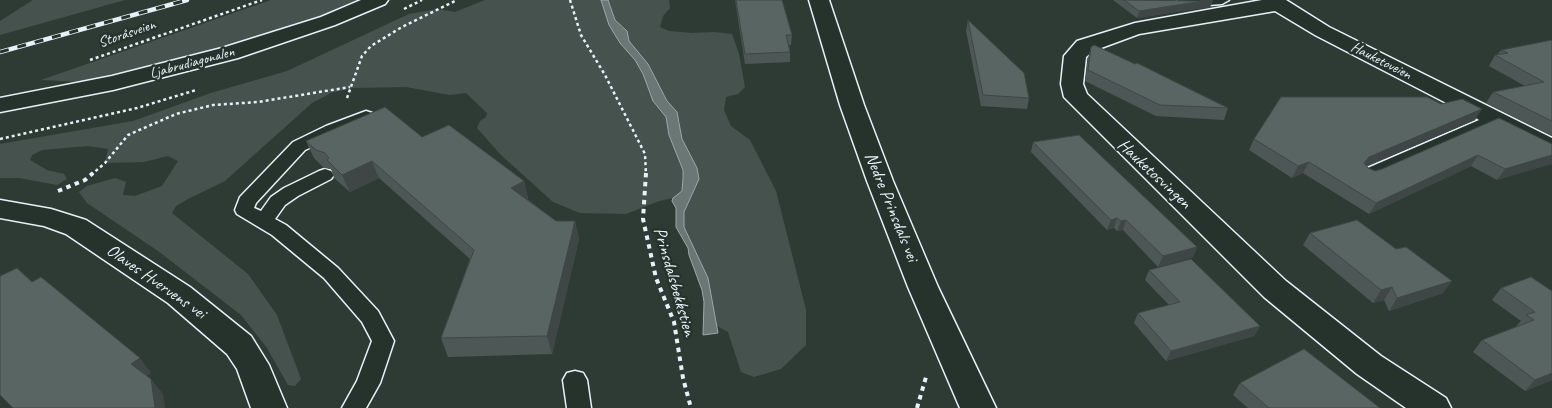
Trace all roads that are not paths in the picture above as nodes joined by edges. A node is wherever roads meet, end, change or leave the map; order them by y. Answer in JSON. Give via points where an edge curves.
{"nodes":[{"id":1,"x":378,"y":0,"type":"edge"},
{"id":2,"x":819,"y":0,"type":"edge"},
{"id":3,"x":1184,"y":0,"type":"edge"},
{"id":4,"x":1222,"y":0,"type":"edge"},
{"id":5,"x":1275,"y":2,"type":"edge"},
{"id":6,"x":0,"y":105,"type":"edge"},
{"id":7,"x":366,"y":116,"type":"edge"},
{"id":8,"x":1493,"y":118,"type":"junction"},
{"id":9,"x":1552,"y":148,"type":"edge"},
{"id":10,"x":325,"y":174,"type":"edge"},
{"id":11,"x":1370,"y":174,"type":"edge"},
{"id":12,"x":0,"y":209,"type":"edge"},
{"id":13,"x":264,"y":221,"type":"junction"},
{"id":14,"x":575,"y":380,"type":"dead end"},
{"id":15,"x":269,"y":408,"type":"edge"},
{"id":16,"x":354,"y":408,"type":"edge"},
{"id":17,"x":578,"y":408,"type":"edge"},
{"id":18,"x":978,"y":408,"type":"edge"},
{"id":19,"x":1433,"y":408,"type":"edge"}],
"edges":[{"from":1,"to":6,"type":"street","name":"Ljabrudiagonalen","via":[[312,27],[230,54],[121,81]]},
{"from":2,"to":18,"type":"street","name":"Nedre Prinsdals vei","via":[[880,181],[923,287]]},
{"from":3,"to":4,"type":"lane"},
{"from":5,"to":8,"type":"street","name":"Hauketoveien","via":[[1322,31]]},
{"from":5,"to":19,"type":"street","name":"Hauketosvingen","via":[[1134,29],[1085,46],[1075,56],[1072,84],[1076,98],[1276,289],[1369,365]]},
{"from":7,"to":13,"type":"lane","via":[[299,146],[247,201],[244,210]]},
{"from":8,"to":9,"type":"street","name":"Hauketoveien"},
{"from":8,"to":11,"type":"lane"},
{"from":10,"to":13,"type":"lane","via":[[278,201]]},
{"from":12,"to":15,"type":"street","name":"Olaves Hvervens vei","via":[[51,218],[76,228],[180,296],[239,345],[252,366]]},
{"from":13,"to":16,"type":"lane","via":[[279,230],[345,288],[370,317],[383,341],[368,383]]},
{"from":14,"to":17,"type":"lane"}]}
